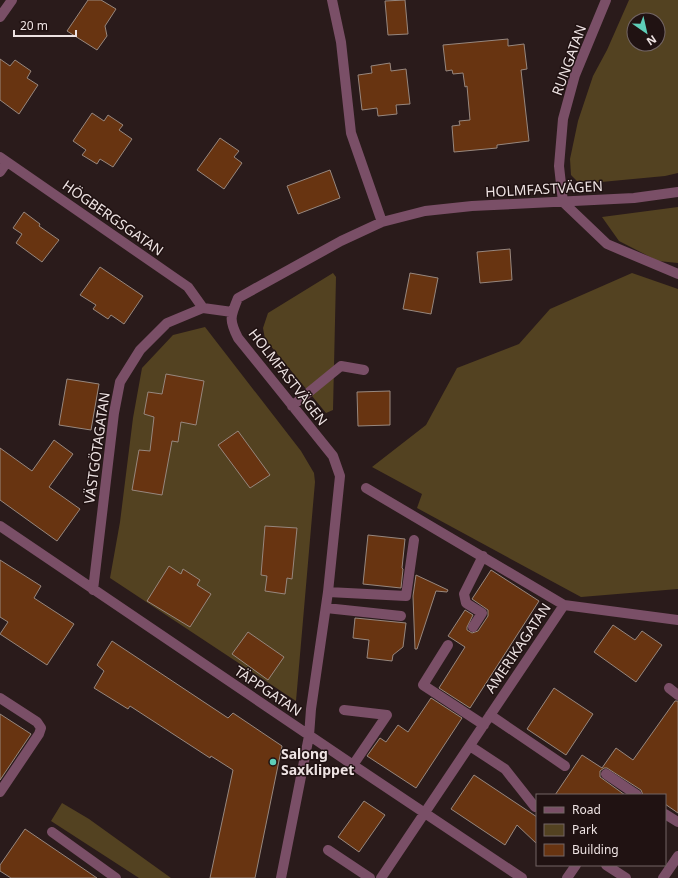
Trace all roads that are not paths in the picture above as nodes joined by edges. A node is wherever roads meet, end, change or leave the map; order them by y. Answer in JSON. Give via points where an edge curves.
{"nodes":[{"id":1,"x":12,"y":0,"type":"edge"},
{"id":2,"x":332,"y":0,"type":"edge"},
{"id":3,"x":606,"y":0,"type":"edge"},
{"id":4,"x":0,"y":17,"type":"edge"},
{"id":5,"x":3,"y":159,"type":"edge"},
{"id":6,"x":0,"y":172,"type":"edge"},
{"id":7,"x":678,"y":192,"type":"edge"},
{"id":8,"x":563,"y":202,"type":"junction"},
{"id":9,"x":382,"y":222,"type":"junction"},
{"id":10,"x":678,"y":274,"type":"edge"},
{"id":11,"x":203,"y":308,"type":"junction"},
{"id":12,"x":232,"y":312,"type":"junction"},
{"id":13,"x":364,"y":370,"type":"dead end"},
{"id":14,"x":292,"y":406,"type":"junction"},
{"id":15,"x":366,"y":488,"type":"dead end"},
{"id":16,"x":0,"y":526,"type":"edge"},
{"id":17,"x":414,"y":540,"type":"dead end"},
{"id":18,"x":483,"y":556,"type":"junction"},
{"id":19,"x":93,"y":590,"type":"junction"},
{"id":20,"x":328,"y":592,"type":"junction"},
{"id":21,"x":564,"y":604,"type":"junction"},
{"id":22,"x":326,"y":608,"type":"junction"},
{"id":23,"x":401,"y":616,"type":"dead end"},
{"id":24,"x":678,"y":620,"type":"edge"},
{"id":25,"x":473,"y":627,"type":"dead end"},
{"id":26,"x":448,"y":645,"type":"dead end"},
{"id":27,"x":669,"y":688,"type":"dead end"},
{"id":28,"x":678,"y":694,"type":"edge"},
{"id":29,"x":0,"y":698,"type":"edge"},
{"id":30,"x":344,"y":710,"type":"dead end"},
{"id":31,"x":490,"y":715,"type":"junction"},
{"id":32,"x":484,"y":725,"type":"junction"},
{"id":33,"x":309,"y":736,"type":"junction"},
{"id":34,"x":470,"y":746,"type":"junction"},
{"id":35,"x":352,"y":765,"type":"junction"},
{"id":36,"x":566,"y":766,"type":"dead end"},
{"id":37,"x":606,"y":774,"type":"dead end"},
{"id":38,"x":0,"y":792,"type":"edge"},
{"id":39,"x":636,"y":794,"type":"edge"},
{"id":40,"x":535,"y":807,"type":"dead end"},
{"id":41,"x":425,"y":814,"type":"junction"},
{"id":42,"x":666,"y":815,"type":"edge"},
{"id":43,"x":678,"y":822,"type":"edge"},
{"id":44,"x":52,"y":832,"type":"dead end"},
{"id":45,"x":328,"y":850,"type":"dead end"},
{"id":46,"x":678,"y":856,"type":"edge"},
{"id":47,"x":575,"y":866,"type":"edge"},
{"id":48,"x":608,"y":866,"type":"edge"},
{"id":49,"x":116,"y":878,"type":"edge"},
{"id":50,"x":281,"y":878,"type":"edge"},
{"id":51,"x":370,"y":878,"type":"edge"},
{"id":52,"x":380,"y":878,"type":"edge"},
{"id":53,"x":522,"y":878,"type":"edge"},
{"id":54,"x":567,"y":878,"type":"edge"},
{"id":55,"x":626,"y":878,"type":"edge"},
{"id":56,"x":663,"y":878,"type":"edge"}],
"edges":[{"from":1,"to":4,"type":"street"},
{"from":2,"to":9,"type":"street","via":[[341,42],[351,133]]},
{"from":3,"to":8,"type":"street","name":"RUNGATAN","via":[[575,75],[564,119],[558,166]]},
{"from":5,"to":6,"type":"street"},
{"from":5,"to":11,"type":"street","name":"HÖGBERGSGATAN","via":[[178,280],[188,288]]},
{"from":7,"to":8,"type":"street","name":"HOLMFASTVÄGEN","via":[[634,198]]},
{"from":8,"to":9,"type":"street","name":"HOLMFASTVÄGEN","via":[[425,211]]},
{"from":8,"to":10,"type":"street","via":[[607,244]]},
{"from":9,"to":12,"type":"street","name":"HOLMFASTVÄGEN","via":[[341,241],[238,298]]},
{"from":11,"to":12,"type":"street"},
{"from":11,"to":19,"type":"street","name":"VÄSTGÖTAGATAN","via":[[167,323],[140,350],[120,382]]},
{"from":12,"to":14,"type":"street","name":"HOLMFASTVÄGEN","via":[[231,324],[238,338]]},
{"from":13,"to":14,"type":"street","via":[[341,366]]},
{"from":14,"to":20,"type":"street","name":"HOLMFASTVÄGEN","via":[[333,456],[340,476]]},
{"from":15,"to":18,"type":"street","name":"AMERIKAGATAN"},
{"from":16,"to":19,"type":"street","name":"TÄPPGATAN"},
{"from":17,"to":20,"type":"street","via":[[406,596]]},
{"from":18,"to":21,"type":"street","name":"AMERIKAGATAN"},
{"from":18,"to":25,"type":"street","via":[[464,594],[466,603],[482,614]]},
{"from":19,"to":33,"type":"street","name":"TÄPPGATAN"},
{"from":20,"to":22,"type":"street","name":"HOLMFASTVÄGEN"},
{"from":21,"to":24,"type":"street"},
{"from":21,"to":31,"type":"street","name":"AMERIKAGATAN"},
{"from":22,"to":23,"type":"street"},
{"from":22,"to":33,"type":"street","name":"HOLMFASTVÄGEN"},
{"from":26,"to":32,"type":"street","via":[[423,685]]},
{"from":27,"to":28,"type":"street"},
{"from":29,"to":38,"type":"street","via":[[37,722],[41,728]]},
{"from":30,"to":35,"type":"street","via":[[387,715]]},
{"from":31,"to":32,"type":"street","name":"AMERIKAGATAN"},
{"from":31,"to":36,"type":"street"},
{"from":32,"to":34,"type":"street","name":"AMERIKAGATAN"},
{"from":33,"to":35,"type":"street","name":"TÄPPGATAN"},
{"from":33,"to":50,"type":"street","name":"HOLMFASTVÄGEN"},
{"from":34,"to":40,"type":"street","via":[[505,769]]},
{"from":34,"to":41,"type":"street","name":"AMERIKAGATAN"},
{"from":35,"to":41,"type":"street","name":"TÄPPGATAN"},
{"from":37,"to":39,"type":"street"},
{"from":41,"to":52,"type":"street","name":"AMERIKAGATAN"},
{"from":41,"to":53,"type":"street","name":"TÄPPGATAN"},
{"from":42,"to":43,"type":"street"},
{"from":44,"to":49,"type":"street"},
{"from":45,"to":51,"type":"street"},
{"from":46,"to":56,"type":"street"},
{"from":47,"to":54,"type":"street"},
{"from":48,"to":55,"type":"street"}]}
